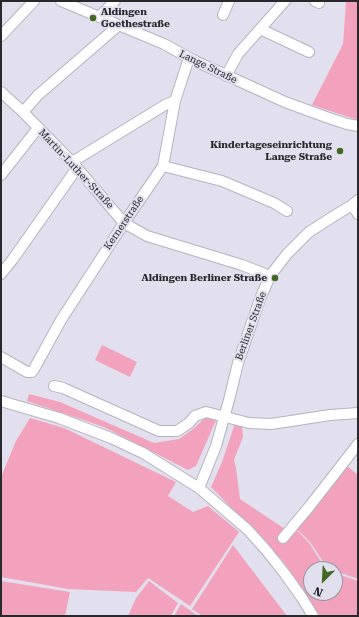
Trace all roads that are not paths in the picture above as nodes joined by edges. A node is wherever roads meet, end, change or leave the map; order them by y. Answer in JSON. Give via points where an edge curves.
{"nodes":[{"id":1,"x":34,"y":1,"type":"edge"},
{"id":2,"x":61,"y":1,"type":"edge"},
{"id":3,"x":115,"y":1,"type":"edge"},
{"id":4,"x":229,"y":1,"type":"edge"},
{"id":5,"x":285,"y":1,"type":"edge"},
{"id":6,"x":223,"y":15,"type":"dead end"},
{"id":7,"x":99,"y":17,"type":"junction"},
{"id":8,"x":119,"y":26,"type":"junction"},
{"id":9,"x":260,"y":29,"type":"junction"},
{"id":10,"x":1,"y":36,"type":"edge"},
{"id":11,"x":309,"y":52,"type":"dead end"},
{"id":12,"x":188,"y":58,"type":"junction"},
{"id":13,"x":226,"y":76,"type":"junction"},
{"id":14,"x":1,"y":92,"type":"edge"},
{"id":15,"x":175,"y":102,"type":"junction"},
{"id":16,"x":23,"y":112,"type":"junction"},
{"id":17,"x":358,"y":126,"type":"edge"},
{"id":18,"x":38,"y":128,"type":"junction"},
{"id":19,"x":74,"y":165,"type":"junction"},
{"id":20,"x":163,"y":166,"type":"junction"},
{"id":21,"x":1,"y":175,"type":"edge"},
{"id":22,"x":356,"y":206,"type":"edge"},
{"id":23,"x":287,"y":211,"type":"dead end"},
{"id":24,"x":124,"y":222,"type":"junction"},
{"id":25,"x":1,"y":274,"type":"edge"},
{"id":26,"x":270,"y":276,"type":"junction"},
{"id":27,"x":1,"y":357,"type":"edge"},
{"id":28,"x":54,"y":386,"type":"dead end"},
{"id":29,"x":1,"y":401,"type":"edge"},
{"id":30,"x":358,"y":413,"type":"edge"},
{"id":31,"x":224,"y":416,"type":"junction"},
{"id":32,"x":358,"y":444,"type":"edge"},
{"id":33,"x":199,"y":488,"type":"junction"},
{"id":34,"x":284,"y":538,"type":"dead end"},
{"id":35,"x":313,"y":616,"type":"edge"}],
"edges":[{"from":1,"to":10,"type":"street"},
{"from":2,"to":7,"type":"street","name":"Lange Straße"},
{"from":3,"to":7,"type":"street"},
{"from":4,"to":6,"type":"street"},
{"from":5,"to":9,"type":"street"},
{"from":7,"to":8,"type":"street","name":"Lange Straße"},
{"from":8,"to":12,"type":"street","name":"Lange Straße","via":[[164,44]]},
{"from":8,"to":16,"type":"street","via":[[38,95]]},
{"from":9,"to":11,"type":"street"},
{"from":9,"to":13,"type":"street","via":[[238,54]]},
{"from":12,"to":13,"type":"street","name":"Lange Straße"},
{"from":12,"to":15,"type":"street","name":"Kernerstraße"},
{"from":13,"to":17,"type":"street","name":"Lange Straße","via":[[285,102]]},
{"from":14,"to":16,"type":"street","name":"Martin-Luther-Straße"},
{"from":15,"to":19,"type":"street","via":[[165,105]]},
{"from":15,"to":20,"type":"street","name":"Kernerstraße"},
{"from":16,"to":18,"type":"street","name":"Martin-Luther-Straße"},
{"from":18,"to":19,"type":"street","name":"Martin-Luther-Straße"},
{"from":18,"to":21,"type":"street"},
{"from":19,"to":24,"type":"street","name":"Martin-Luther-Straße"},
{"from":19,"to":25,"type":"street"},
{"from":20,"to":23,"type":"street","via":[[222,181]]},
{"from":20,"to":24,"type":"street","name":"Kernerstraße"},
{"from":22,"to":26,"type":"street","name":"Berliner Straße","via":[[309,232]]},
{"from":24,"to":26,"type":"street","name":"Martin-Luther-Straße","via":[[147,236]]},
{"from":24,"to":27,"type":"street","name":"Kernerstraße","via":[[61,320],[34,370],[27,372]]},
{"from":26,"to":31,"type":"street","name":"Berliner Straße","via":[[238,363]]},
{"from":28,"to":31,"type":"street","via":[[159,431],[177,431],[195,416],[206,412]]},
{"from":29,"to":33,"type":"street","via":[[59,418],[111,438],[143,453]]},
{"from":30,"to":31,"type":"street","via":[[271,424],[249,423]]},
{"from":31,"to":33,"type":"street","name":"Berliner Straße","via":[[216,446]]},
{"from":32,"to":34,"type":"street"},
{"from":33,"to":35,"type":"street","via":[[247,529],[266,550]]}]}
